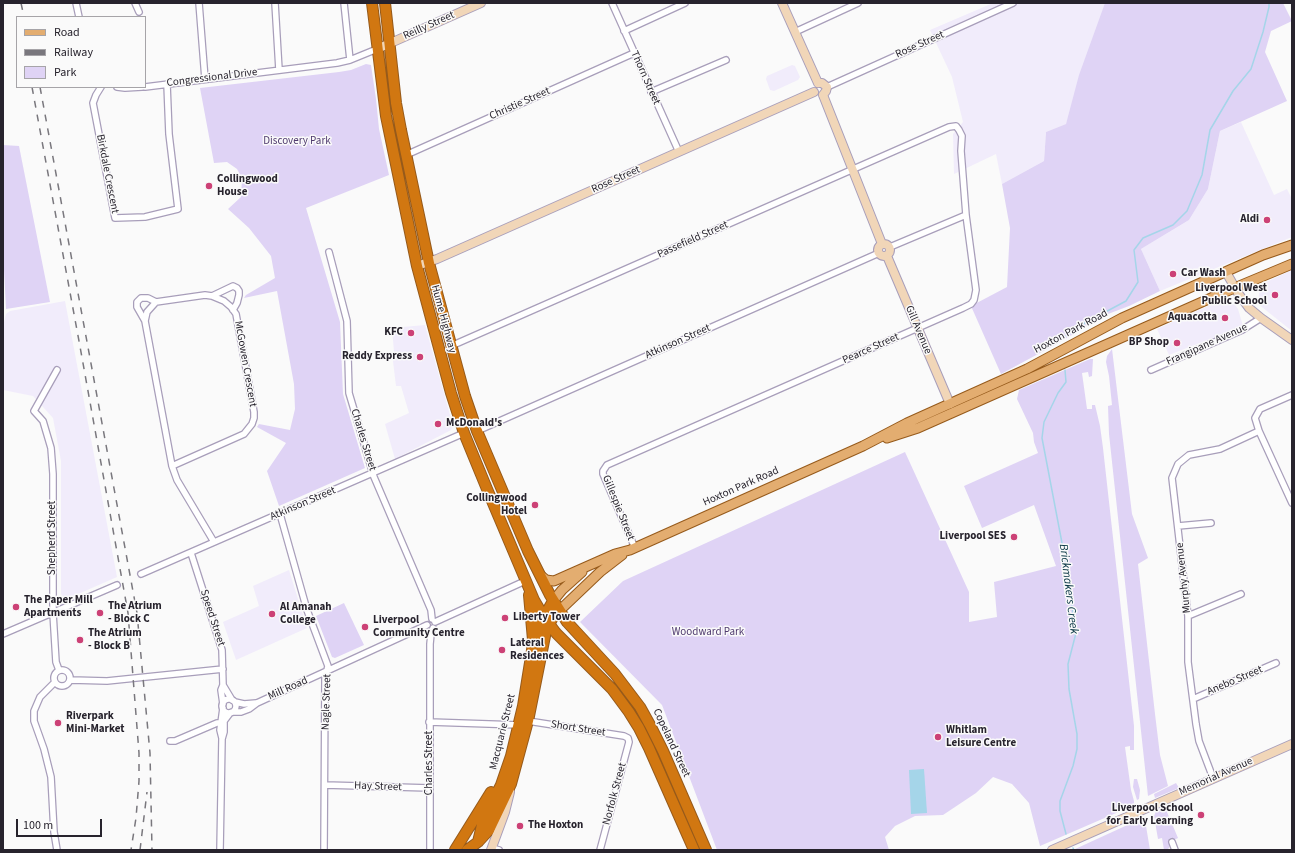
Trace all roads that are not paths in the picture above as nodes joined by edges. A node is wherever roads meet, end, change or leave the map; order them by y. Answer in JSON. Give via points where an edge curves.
{"nodes":[{"id":1,"x":76,"y":3,"type":"edge"},
{"id":2,"x":135,"y":3,"type":"edge"},
{"id":3,"x":199,"y":3,"type":"edge"},
{"id":4,"x":275,"y":3,"type":"edge"},
{"id":5,"x":344,"y":3,"type":"edge"},
{"id":6,"x":372,"y":3,"type":"edge"},
{"id":7,"x":385,"y":3,"type":"edge"},
{"id":8,"x":481,"y":3,"type":"edge"},
{"id":9,"x":612,"y":3,"type":"edge"},
{"id":10,"x":686,"y":3,"type":"edge"},
{"id":11,"x":782,"y":3,"type":"edge"},
{"id":12,"x":858,"y":3,"type":"edge"},
{"id":13,"x":1013,"y":3,"type":"edge"},
{"id":14,"x":139,"y":12,"type":"dead end"},
{"id":15,"x":79,"y":16,"type":"edge"},
{"id":16,"x":624,"y":30,"type":"junction"},
{"id":17,"x":795,"y":32,"type":"junction"},
{"id":18,"x":389,"y":43,"type":"junction"},
{"id":19,"x":377,"y":49,"type":"junction"},
{"id":20,"x":634,"y":53,"type":"junction"},
{"id":21,"x":350,"y":60,"type":"junction"},
{"id":22,"x":726,"y":60,"type":"dead end"},
{"id":23,"x":279,"y":70,"type":"junction"},
{"id":24,"x":205,"y":79,"type":"junction"},
{"id":25,"x":818,"y":83,"type":"junction"},
{"id":26,"x":167,"y":84,"type":"junction"},
{"id":27,"x":146,"y":87,"type":"edge"},
{"id":28,"x":100,"y":88,"type":"edge"},
{"id":29,"x":825,"y":91,"type":"junction"},
{"id":30,"x":651,"y":92,"type":"junction"},
{"id":31,"x":814,"y":92,"type":"junction"},
{"id":32,"x":934,"y":134,"type":"joint"},
{"id":33,"x":679,"y":152,"type":"junction"},
{"id":34,"x":406,"y":155,"type":"junction"},
{"id":35,"x":853,"y":170,"type":"junction"},
{"id":36,"x":966,"y":215,"type":"junction"},
{"id":37,"x":882,"y":244,"type":"junction"},
{"id":38,"x":1292,"y":245,"type":"edge"},
{"id":39,"x":890,"y":247,"type":"junction"},
{"id":40,"x":330,"y":252,"type":"dead end"},
{"id":41,"x":883,"y":254,"type":"junction"},
{"id":42,"x":429,"y":263,"type":"junction"},
{"id":43,"x":1292,"y":264,"type":"edge"},
{"id":44,"x":417,"y":266,"type":"junction"},
{"id":45,"x":1226,"y":272,"type":"junction"},
{"id":46,"x":1234,"y":288,"type":"junction"},
{"id":47,"x":212,"y":296,"type":"junction"},
{"id":48,"x":156,"y":302,"type":"junction"},
{"id":49,"x":234,"y":310,"type":"junction"},
{"id":50,"x":1261,"y":318,"type":"junction"},
{"id":51,"x":145,"y":321,"type":"junction"},
{"id":52,"x":917,"y":328,"type":"junction"},
{"id":53,"x":1292,"y":340,"type":"edge"},
{"id":54,"x":451,"y":346,"type":"junction"},
{"id":55,"x":57,"y":370,"type":"dead end"},
{"id":56,"x":1151,"y":370,"type":"dead end"},
{"id":57,"x":1292,"y":395,"type":"edge"},
{"id":58,"x":953,"y":409,"type":"junction"},
{"id":59,"x":477,"y":431,"type":"junction"},
{"id":60,"x":1259,"y":431,"type":"junction"},
{"id":61,"x":464,"y":433,"type":"junction"},
{"id":62,"x":172,"y":466,"type":"junction"},
{"id":63,"x":604,"y":468,"type":"joint"},
{"id":64,"x":373,"y":473,"type":"junction"},
{"id":65,"x":1292,"y":503,"type":"edge"},
{"id":66,"x":280,"y":514,"type":"junction"},
{"id":67,"x":1211,"y":523,"type":"dead end"},
{"id":68,"x":1178,"y":526,"type":"junction"},
{"id":69,"x":214,"y":542,"type":"junction"},
{"id":70,"x":632,"y":549,"type":"junction"},
{"id":71,"x":191,"y":552,"type":"junction"},
{"id":72,"x":598,"y":561,"type":"junction"},
{"id":73,"x":537,"y":572,"type":"junction"},
{"id":74,"x":141,"y":574,"type":"dead end"},
{"id":75,"x":527,"y":584,"type":"junction"},
{"id":76,"x":117,"y":585,"type":"dead end"},
{"id":77,"x":1241,"y":594,"type":"dead end"},
{"id":78,"x":553,"y":601,"type":"junction"},
{"id":79,"x":559,"y":611,"type":"junction"},
{"id":80,"x":53,"y":613,"type":"junction"},
{"id":81,"x":1188,"y":616,"type":"junction"},
{"id":82,"x":546,"y":620,"type":"junction"},
{"id":83,"x":432,"y":623,"type":"junction"},
{"id":84,"x":3,"y":634,"type":"edge"},
{"id":85,"x":533,"y":644,"type":"junction"},
{"id":86,"x":570,"y":648,"type":"junction"},
{"id":87,"x":541,"y":656,"type":"junction"},
{"id":88,"x":1276,"y":663,"type":"dead end"},
{"id":89,"x":223,"y":669,"type":"junction"},
{"id":90,"x":59,"y":670,"type":"junction"},
{"id":91,"x":327,"y":672,"type":"junction"},
{"id":92,"x":71,"y":680,"type":"junction"},
{"id":93,"x":55,"y":682,"type":"junction"},
{"id":94,"x":223,"y":685,"type":"junction"},
{"id":95,"x":1193,"y":699,"type":"junction"},
{"id":96,"x":233,"y":701,"type":"junction"},
{"id":97,"x":257,"y":703,"type":"junction"},
{"id":98,"x":223,"y":706,"type":"junction"},
{"id":99,"x":231,"y":713,"type":"junction"},
{"id":100,"x":430,"y":722,"type":"junction"},
{"id":101,"x":220,"y":723,"type":"junction"},
{"id":102,"x":523,"y":723,"type":"junction"},
{"id":103,"x":628,"y":738,"type":"joint"},
{"id":104,"x":222,"y":739,"type":"junction"},
{"id":105,"x":170,"y":741,"type":"dead end"},
{"id":106,"x":1292,"y":744,"type":"edge"},
{"id":107,"x":509,"y":760,"type":"junction"},
{"id":108,"x":1213,"y":778,"type":"junction"},
{"id":109,"x":511,"y":784,"type":"junction"},
{"id":110,"x":325,"y":785,"type":"junction"},
{"id":111,"x":430,"y":788,"type":"junction"},
{"id":112,"x":1172,"y":842,"type":"dead end"},
{"id":113,"x":478,"y":846,"type":"edge"},
{"id":114,"x":494,"y":849,"type":"edge"},
{"id":115,"x":57,"y":850,"type":"edge"},
{"id":116,"x":220,"y":850,"type":"edge"},
{"id":117,"x":324,"y":850,"type":"edge"},
{"id":118,"x":430,"y":850,"type":"edge"},
{"id":119,"x":455,"y":850,"type":"edge"},
{"id":120,"x":467,"y":850,"type":"edge"},
{"id":121,"x":600,"y":850,"type":"edge"},
{"id":122,"x":694,"y":850,"type":"edge"},
{"id":123,"x":706,"y":850,"type":"edge"},
{"id":124,"x":1052,"y":850,"type":"edge"},
{"id":125,"x":1176,"y":850,"type":"edge"}],
"edges":[{"from":1,"to":15,"type":"street"},
{"from":2,"to":14,"type":"street"},
{"from":3,"to":24,"type":"street"},
{"from":4,"to":23,"type":"street"},
{"from":5,"to":21,"type":"street"},
{"from":6,"to":19,"type":"highway","name":"Hume Highway"},
{"from":7,"to":18,"type":"highway","name":"Hume Highway"},
{"from":8,"to":18,"type":"street","name":"Reilly Street"},
{"from":9,"to":16,"type":"street","name":"Thorn Street"},
{"from":10,"to":16,"type":"street"},
{"from":11,"to":17,"type":"street"},
{"from":12,"to":17,"type":"street"},
{"from":13,"to":29,"type":"street","name":"Rose Street"},
{"from":16,"to":20,"type":"street","name":"Thorn Street"},
{"from":17,"to":25,"type":"street"},
{"from":18,"to":19,"type":"street","name":"Reilly Street"},
{"from":18,"to":34,"type":"highway","name":"Hume Highway","via":[[396,103]]},
{"from":19,"to":21,"type":"street","name":"Congressional Drive"},
{"from":19,"to":44,"type":"highway","name":"Hume Highway","via":[[386,116]]},
{"from":20,"to":30,"type":"street","name":"Thorn Street"},
{"from":20,"to":34,"type":"street","name":"Christie Street"},
{"from":21,"to":23,"type":"street","name":"Congressional Drive"},
{"from":22,"to":30,"type":"street"},
{"from":23,"to":24,"type":"street","name":"Congressional Drive"},
{"from":24,"to":26,"type":"street","name":"Congressional Drive"},
{"from":25,"to":29,"type":"street","via":[[822,83]]},
{"from":25,"to":31,"type":"street"},
{"from":26,"to":27,"type":"street","name":"Congressional Drive"},
{"from":26,"to":28,"type":"street","name":"Birkdale Crescent","via":[[169,134],[178,209],[145,216],[115,218],[93,103]]},
{"from":29,"to":31,"type":"street","via":[[819,96]]},
{"from":29,"to":35,"type":"street"},
{"from":30,"to":33,"type":"street","name":"Thorn Street"},
{"from":31,"to":33,"type":"street","name":"Rose Street"},
{"from":32,"to":35,"type":"street","name":"Passefield Street"},
{"from":32,"to":36,"type":"street","name":"Pearce Street","via":[[949,127],[956,126],[960,130]]},
{"from":33,"to":42,"type":"street","name":"Rose Street"},
{"from":34,"to":42,"type":"highway","name":"Hume Highway"},
{"from":35,"to":37,"type":"street"},
{"from":35,"to":54,"type":"street","name":"Passefield Street"},
{"from":36,"to":39,"type":"street"},
{"from":36,"to":52,"type":"street","name":"Pearce Street","via":[[976,296],[971,304]]},
{"from":37,"to":39,"type":"street"},
{"from":37,"to":41,"type":"street","via":[[878,248]]},
{"from":38,"to":45,"type":"main road","name":"Hoxton Park Road"},
{"from":39,"to":41,"type":"street","via":[[890,252]]},
{"from":40,"to":64,"type":"street","name":"Charles Street","via":[[347,321],[349,393]]},
{"from":41,"to":52,"type":"street","name":"Gill Avenue"},
{"from":41,"to":59,"type":"street","name":"Atkinson Street"},
{"from":42,"to":44,"type":"street","name":"Rose Street"},
{"from":42,"to":54,"type":"highway","name":"Hume Highway"},
{"from":43,"to":46,"type":"main road","name":"Hoxton Park Road"},
{"from":44,"to":61,"type":"highway","name":"Hume Highway"},
{"from":45,"to":46,"type":"street"},
{"from":45,"to":58,"type":"main road","name":"Hoxton Park Road","via":[[1122,318]]},
{"from":46,"to":50,"type":"street","via":[[1249,308]]},
{"from":46,"to":58,"type":"main road","name":"Hoxton Park Road"},
{"from":47,"to":48,"type":"street","name":"McGowen Crescent"},
{"from":47,"to":49,"type":"street","name":"McGowen Crescent","via":[[224,301]]},
{"from":47,"to":49,"type":"street","name":"McGowen Crescent","via":[[233,286],[237,288],[239,295]]},
{"from":48,"to":51,"type":"street","via":[[147,312]]},
{"from":48,"to":51,"type":"street","name":"McGowen Crescent","via":[[148,298],[141,298],[137,302]]},
{"from":49,"to":62,"type":"street","name":"McGowen Crescent","via":[[254,412],[252,424],[237,438]]},
{"from":50,"to":53,"type":"street"},
{"from":50,"to":56,"type":"street","name":"Frangipane Avenue","via":[[1242,330]]},
{"from":51,"to":62,"type":"street","name":"McGowen Crescent"},
{"from":52,"to":58,"type":"street","name":"Gill Avenue"},
{"from":52,"to":63,"type":"street","name":"Pearce Street"},
{"from":54,"to":59,"type":"highway","name":"Hume Highway"},
{"from":55,"to":80,"type":"street","name":"Shepherd Street","via":[[34,411],[43,421],[51,448]]},
{"from":57,"to":60,"type":"street","via":[[1258,411],[1255,418]]},
{"from":58,"to":70,"type":"main road","name":"Hoxton Park Road","via":[[907,423],[863,446]]},
{"from":59,"to":73,"type":"highway","name":"Hume Highway"},
{"from":60,"to":65,"type":"street"},
{"from":60,"to":68,"type":"street","name":"Murphy Avenue","via":[[1220,449],[1194,454],[1181,461],[1172,478]]},
{"from":61,"to":64,"type":"street","name":"Atkinson Street"},
{"from":61,"to":75,"type":"highway","name":"Hume Highway"},
{"from":62,"to":69,"type":"street","name":"McGowen Crescent","via":[[177,480]]},
{"from":63,"to":70,"type":"street","name":"Gillespie Street","via":[[603,474]]},
{"from":64,"to":66,"type":"street","name":"Atkinson Street"},
{"from":64,"to":83,"type":"street","name":"Charles Street","via":[[431,610]]},
{"from":66,"to":69,"type":"street","name":"Atkinson Street"},
{"from":66,"to":91,"type":"street","name":"Nagle Street","via":[[307,610],[328,666]]},
{"from":67,"to":68,"type":"street"},
{"from":68,"to":81,"type":"street","name":"Murphy Avenue"},
{"from":69,"to":71,"type":"street","name":"Atkinson Street"},
{"from":70,"to":72,"type":"main road","name":"Hoxton Park Road"},
{"from":70,"to":79,"type":"main road","name":"Hoxton Park Road","via":[[600,572]]},
{"from":71,"to":74,"type":"street","name":"Atkinson Street"},
{"from":71,"to":89,"type":"street","name":"Speed Street","via":[[220,639]]},
{"from":72,"to":73,"type":"main road","name":"Hoxton Park Road","via":[[552,581],[543,579]]},
{"from":72,"to":78,"type":"main road","name":"Hoxton Park Road","via":[[575,577]]},
{"from":73,"to":78,"type":"highway","name":"Hume Highway"},
{"from":75,"to":82,"type":"highway","name":"Hume Highway"},
{"from":75,"to":83,"type":"street","name":"Mill Road"},
{"from":75,"to":85,"type":"highway"},
{"from":76,"to":80,"type":"street"},
{"from":77,"to":81,"type":"street"},
{"from":78,"to":79,"type":"highway","name":"Copeland Street"},
{"from":78,"to":82,"type":"highway"},
{"from":79,"to":82,"type":"highway"},
{"from":79,"to":123,"type":"highway","name":"Copeland Street","via":[[581,639],[615,674],[640,707],[663,751]]},
{"from":80,"to":84,"type":"street"},
{"from":80,"to":90,"type":"street","name":"Shepherd Street","via":[[56,662]]},
{"from":81,"to":95,"type":"street","name":"Murphy Avenue","via":[[1188,662]]},
{"from":82,"to":85,"type":"highway","name":"Macquarie Street"},
{"from":82,"to":86,"type":"highway","name":"Copeland Street"},
{"from":82,"to":87,"type":"highway","name":"Macquarie Street"},
{"from":83,"to":91,"type":"street","name":"Mill Road"},
{"from":83,"to":100,"type":"street","name":"Charles Street"},
{"from":85,"to":102,"type":"highway","name":"Macquarie Street"},
{"from":86,"to":87,"type":"highway","via":[[552,642]]},
{"from":86,"to":122,"type":"highway","name":"Copeland Street","via":[[612,689],[639,728]]},
{"from":87,"to":102,"type":"highway","name":"Macquarie Street"},
{"from":88,"to":95,"type":"street","name":"Anebo Street"},
{"from":89,"to":92,"type":"street","via":[[107,681]]},
{"from":89,"to":94,"type":"street","name":"Speed Street"},
{"from":90,"to":92,"type":"street","via":[[67,671]]},
{"from":90,"to":93,"type":"street","via":[[55,674]]},
{"from":91,"to":97,"type":"street","name":"Mill Road"},
{"from":91,"to":110,"type":"street","name":"Nagle Street"},
{"from":92,"to":93,"type":"street","via":[[64,686],[58,686]]},
{"from":93,"to":115,"type":"street","via":[[40,697],[34,711],[34,720],[51,777]]},
{"from":94,"to":96,"type":"street"},
{"from":94,"to":98,"type":"street","name":"Speed Street"},
{"from":95,"to":108,"type":"street","name":"Murphy Avenue","via":[[1199,741]]},
{"from":96,"to":97,"type":"street","name":"Mill Road","via":[[244,704]]},
{"from":96,"to":98,"type":"street","via":[[226,700]]},
{"from":96,"to":99,"type":"street","name":"Speed Street","via":[[236,708]]},
{"from":97,"to":99,"type":"street","name":"Mill Road","via":[[249,709]]},
{"from":98,"to":99,"type":"street","via":[[226,712]]},
{"from":98,"to":101,"type":"street","name":"Speed Street"},
{"from":99,"to":104,"type":"street","name":"Speed Street","via":[[224,721]]},
{"from":100,"to":102,"type":"street","name":"Short Street"},
{"from":100,"to":111,"type":"street","name":"Charles Street"},
{"from":101,"to":104,"type":"street","name":"Speed Street"},
{"from":101,"to":105,"type":"street"},
{"from":102,"to":103,"type":"street","name":"Short Street"},
{"from":102,"to":107,"type":"highway","name":"Macquarie Street"},
{"from":102,"to":109,"type":"highway","name":"Macquarie Street"},
{"from":103,"to":121,"type":"street","name":"Norfolk Street"},
{"from":104,"to":116,"type":"street","name":"Speed Street"},
{"from":106,"to":108,"type":"street","name":"Memorial Avenue"},
{"from":107,"to":113,"type":"highway","name":"Macquarie Street","via":[[501,785],[483,822]]},
{"from":107,"to":119,"type":"highway","via":[[502,777]]},
{"from":108,"to":124,"type":"street","name":"Memorial Avenue"},
{"from":109,"to":113,"type":"highway","via":[[491,827]]},
{"from":109,"to":114,"type":"street","name":"Macquarie Street"},
{"from":110,"to":111,"type":"street","name":"Hay Street"},
{"from":110,"to":117,"type":"street","name":"Nagle Street"},
{"from":111,"to":118,"type":"street","name":"Charles Street"},
{"from":112,"to":125,"type":"street"},
{"from":113,"to":120,"type":"highway"}]}
